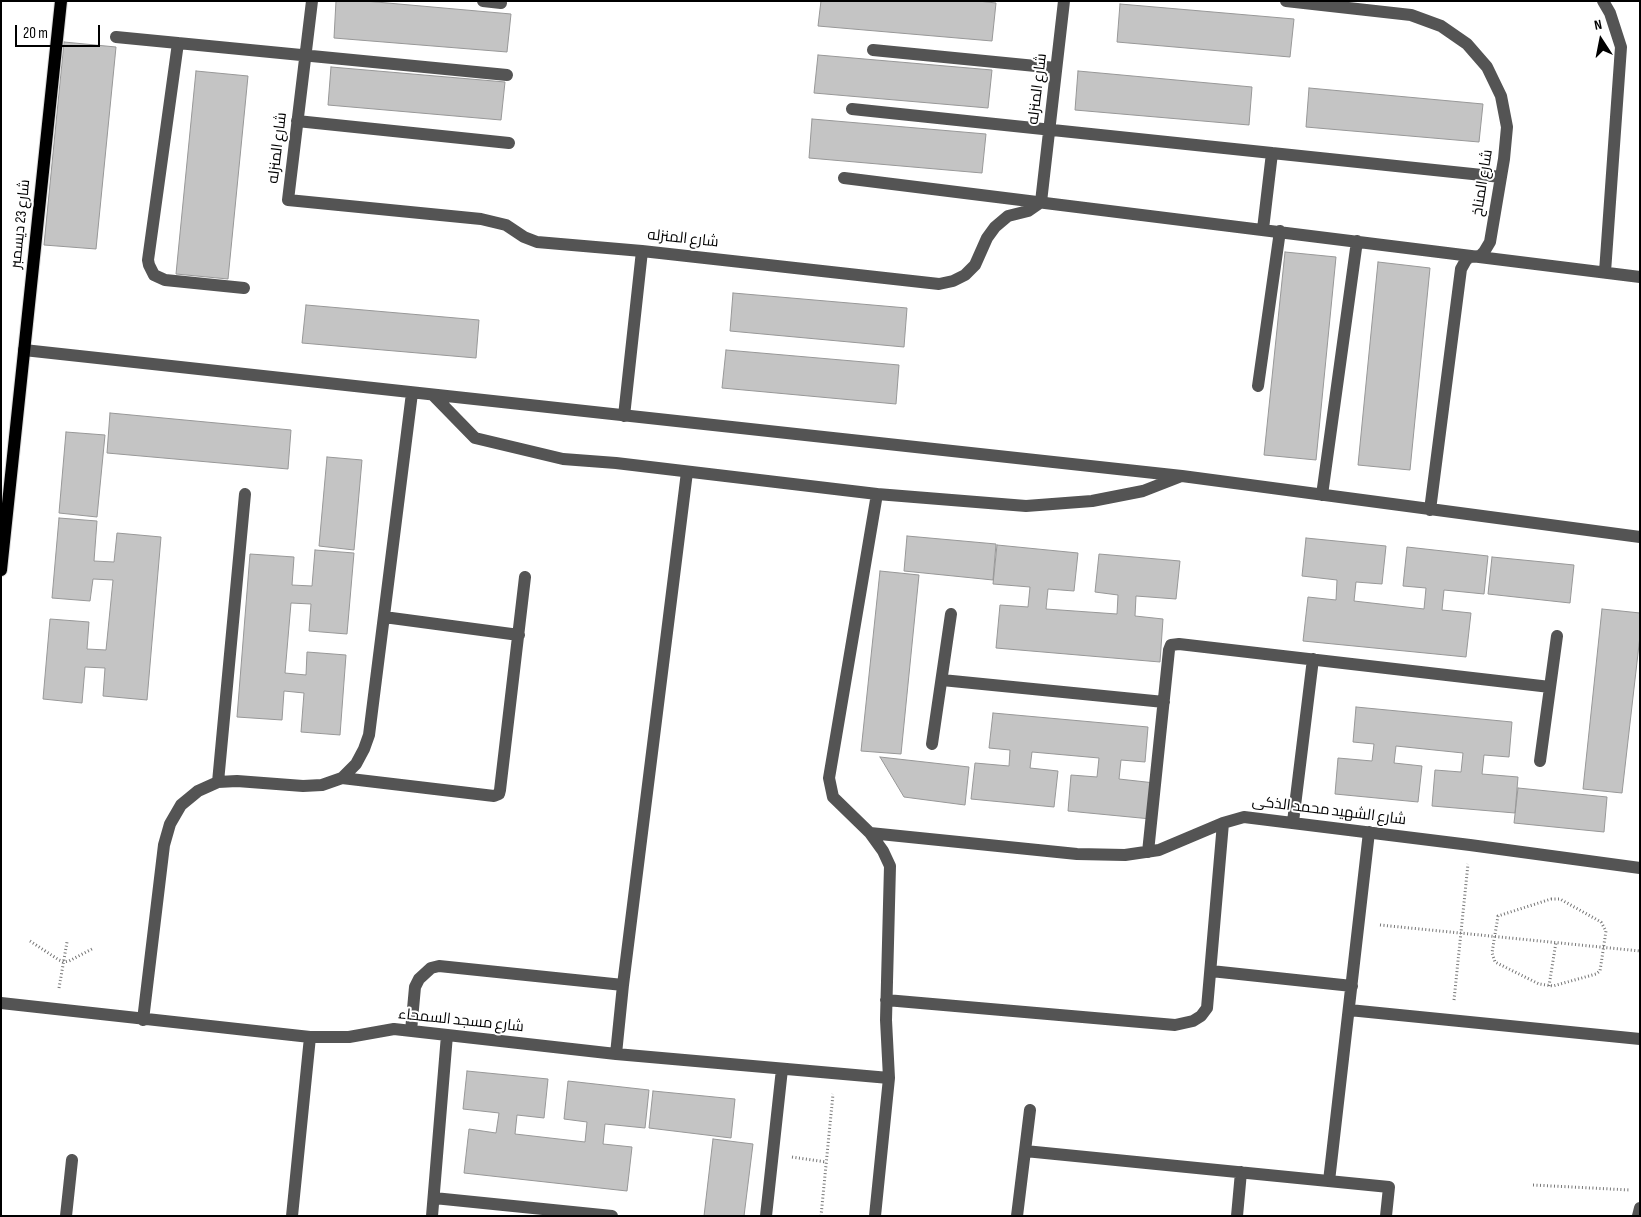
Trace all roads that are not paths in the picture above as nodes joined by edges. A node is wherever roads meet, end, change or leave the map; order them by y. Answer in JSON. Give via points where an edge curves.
{"nodes":[{"id":1,"x":61,"y":1,"type":"edge"},
{"id":2,"x":312,"y":1,"type":"edge"},
{"id":3,"x":484,"y":1,"type":"edge"},
{"id":4,"x":1064,"y":1,"type":"edge"},
{"id":5,"x":1286,"y":1,"type":"edge"},
{"id":6,"x":1603,"y":1,"type":"edge"},
{"id":7,"x":501,"y":3,"type":"dead end"},
{"id":8,"x":116,"y":37,"type":"dead end"},
{"id":9,"x":178,"y":43,"type":"junction"},
{"id":10,"x":873,"y":50,"type":"dead end"},
{"id":11,"x":306,"y":56,"type":"junction"},
{"id":12,"x":1056,"y":68,"type":"junction"},
{"id":13,"x":507,"y":76,"type":"dead end"},
{"id":14,"x":852,"y":109,"type":"dead end"},
{"id":15,"x":297,"y":121,"type":"junction"},
{"id":16,"x":1049,"y":130,"type":"junction"},
{"id":17,"x":509,"y":143,"type":"dead end"},
{"id":18,"x":1272,"y":153,"type":"junction"},
{"id":19,"x":1501,"y":177,"type":"junction"},
{"id":20,"x":844,"y":178,"type":"dead end"},
{"id":21,"x":1041,"y":202,"type":"junction"},
{"id":22,"x":1263,"y":229,"type":"junction"},
{"id":23,"x":1280,"y":231,"type":"junction"},
{"id":24,"x":1357,"y":241,"type":"junction"},
{"id":25,"x":642,"y":251,"type":"junction"},
{"id":26,"x":1480,"y":256,"type":"junction"},
{"id":27,"x":1605,"y":272,"type":"junction"},
{"id":28,"x":1640,"y":277,"type":"edge"},
{"id":29,"x":244,"y":288,"type":"dead end"},
{"id":30,"x":24,"y":350,"type":"junction"},
{"id":31,"x":1258,"y":386,"type":"dead end"},
{"id":32,"x":412,"y":393,"type":"junction"},
{"id":33,"x":433,"y":395,"type":"junction"},
{"id":34,"x":624,"y":416,"type":"junction"},
{"id":35,"x":687,"y":472,"type":"junction"},
{"id":36,"x":1182,"y":476,"type":"junction"},
{"id":37,"x":245,"y":494,"type":"dead end"},
{"id":38,"x":877,"y":494,"type":"junction"},
{"id":39,"x":1322,"y":495,"type":"junction"},
{"id":40,"x":1430,"y":510,"type":"junction"},
{"id":41,"x":1640,"y":536,"type":"edge"},
{"id":42,"x":1,"y":570,"type":"edge"},
{"id":43,"x":525,"y":577,"type":"dead end"},
{"id":44,"x":951,"y":614,"type":"dead end"},
{"id":45,"x":384,"y":617,"type":"junction"},
{"id":46,"x":518,"y":635,"type":"junction"},
{"id":47,"x":1557,"y":636,"type":"dead end"},
{"id":48,"x":1313,"y":659,"type":"junction"},
{"id":49,"x":942,"y":680,"type":"junction"},
{"id":50,"x":1550,"y":687,"type":"junction"},
{"id":51,"x":1164,"y":702,"type":"junction"},
{"id":52,"x":932,"y":744,"type":"dead end"},
{"id":53,"x":1540,"y":761,"type":"dead end"},
{"id":54,"x":342,"y":778,"type":"junction"},
{"id":55,"x":218,"y":782,"type":"junction"},
{"id":56,"x":1293,"y":822,"type":"junction"},
{"id":57,"x":1223,"y":823,"type":"junction"},
{"id":58,"x":1369,"y":832,"type":"junction"},
{"id":59,"x":870,"y":833,"type":"junction"},
{"id":60,"x":1148,"y":852,"type":"junction"},
{"id":61,"x":1640,"y":868,"type":"edge"},
{"id":62,"x":1210,"y":971,"type":"junction"},
{"id":63,"x":623,"y":985,"type":"junction"},
{"id":64,"x":1352,"y":986,"type":"junction"},
{"id":65,"x":886,"y":1000,"type":"junction"},
{"id":66,"x":1,"y":1003,"type":"edge"},
{"id":67,"x":1349,"y":1010,"type":"junction"},
{"id":68,"x":144,"y":1020,"type":"junction"},
{"id":69,"x":411,"y":1031,"type":"junction"},
{"id":70,"x":447,"y":1035,"type":"junction"},
{"id":71,"x":310,"y":1037,"type":"junction"},
{"id":72,"x":1640,"y":1039,"type":"edge"},
{"id":73,"x":616,"y":1054,"type":"junction"},
{"id":74,"x":782,"y":1069,"type":"junction"},
{"id":75,"x":889,"y":1078,"type":"junction"},
{"id":76,"x":1030,"y":1110,"type":"dead end"},
{"id":77,"x":1025,"y":1151,"type":"junction"},
{"id":78,"x":72,"y":1160,"type":"dead end"},
{"id":79,"x":1241,"y":1172,"type":"junction"},
{"id":80,"x":1329,"y":1181,"type":"junction"},
{"id":81,"x":434,"y":1198,"type":"junction"},
{"id":82,"x":1640,"y":1208,"type":"edge"},
{"id":83,"x":66,"y":1216,"type":"edge"},
{"id":84,"x":292,"y":1216,"type":"edge"},
{"id":85,"x":432,"y":1216,"type":"edge"},
{"id":86,"x":612,"y":1216,"type":"edge"},
{"id":87,"x":766,"y":1216,"type":"edge"},
{"id":88,"x":875,"y":1216,"type":"edge"},
{"id":89,"x":1017,"y":1216,"type":"edge"},
{"id":90,"x":1237,"y":1216,"type":"edge"},
{"id":91,"x":1386,"y":1216,"type":"edge"},
{"id":92,"x":1638,"y":1216,"type":"edge"}],
"edges":[{"from":1,"to":30,"type":"main road","name":"شارع 23 ديسمبر"},
{"from":2,"to":11,"type":"street","name":"شارع المنزله"},
{"from":3,"to":7,"type":"street"},
{"from":4,"to":12,"type":"street","name":"شارع المنزله"},
{"from":5,"to":19,"type":"street","name":"شارع المناخ","via":[[1411,15],[1441,26],[1467,44],[1487,67],[1501,96],[1507,127]]},
{"from":6,"to":27,"type":"street","via":[[1621,47]]},
{"from":8,"to":9,"type":"street"},
{"from":9,"to":11,"type":"street"},
{"from":9,"to":29,"type":"street","via":[[149,265],[154,275],[165,280]]},
{"from":10,"to":12,"type":"street"},
{"from":11,"to":13,"type":"street"},
{"from":11,"to":15,"type":"street","name":"شارع المنزله"},
{"from":12,"to":16,"type":"street","name":"شارع المنزله"},
{"from":14,"to":16,"type":"street"},
{"from":15,"to":17,"type":"street"},
{"from":15,"to":25,"type":"street","name":"شارع المنزله","via":[[288,200],[481,219],[506,226],[536,242]]},
{"from":16,"to":18,"type":"street"},
{"from":16,"to":21,"type":"street","name":"شارع المنزله"},
{"from":18,"to":19,"type":"street"},
{"from":18,"to":22,"type":"street"},
{"from":19,"to":26,"type":"street","name":"شارع المناخ","via":[[1490,242]]},
{"from":20,"to":21,"type":"street"},
{"from":21,"to":22,"type":"street"},
{"from":21,"to":25,"type":"street","name":"شارع المنزله","via":[[1008,216],[987,238],[974,265],[965,275],[953,282],[939,284]]},
{"from":22,"to":23,"type":"street"},
{"from":23,"to":24,"type":"street"},
{"from":23,"to":31,"type":"street"},
{"from":24,"to":26,"type":"street"},
{"from":24,"to":39,"type":"street"},
{"from":25,"to":34,"type":"street"},
{"from":26,"to":27,"type":"street"},
{"from":26,"to":40,"type":"street","name":"شارع المناخ","via":[[1470,257],[1461,269]]},
{"from":27,"to":28,"type":"street"},
{"from":30,"to":32,"type":"street"},
{"from":30,"to":42,"type":"main road","name":"شارع 23 ديسمبر"},
{"from":32,"to":33,"type":"street"},
{"from":32,"to":45,"type":"street"},
{"from":33,"to":34,"type":"street"},
{"from":33,"to":35,"type":"street","via":[[475,438],[563,459]]},
{"from":34,"to":36,"type":"street"},
{"from":35,"to":38,"type":"street"},
{"from":35,"to":63,"type":"street"},
{"from":36,"to":38,"type":"street","via":[[1143,491],[1092,501],[1026,506]]},
{"from":36,"to":39,"type":"street"},
{"from":37,"to":55,"type":"street"},
{"from":38,"to":59,"type":"street","via":[[828,778],[833,797]]},
{"from":39,"to":40,"type":"street"},
{"from":40,"to":41,"type":"street"},
{"from":43,"to":46,"type":"street"},
{"from":44,"to":49,"type":"street"},
{"from":45,"to":46,"type":"street"},
{"from":45,"to":54,"type":"street","via":[[369,735],[356,764]]},
{"from":46,"to":54,"type":"street","via":[[499,794]]},
{"from":47,"to":50,"type":"street"},
{"from":48,"to":50,"type":"street"},
{"from":48,"to":51,"type":"street","via":[[1172,645]]},
{"from":48,"to":56,"type":"street"},
{"from":49,"to":51,"type":"street"},
{"from":49,"to":52,"type":"street"},
{"from":50,"to":53,"type":"street"},
{"from":51,"to":60,"type":"street"},
{"from":54,"to":55,"type":"street","via":[[303,786]]},
{"from":55,"to":68,"type":"street","via":[[198,791],[181,805],[170,824],[164,845]]},
{"from":56,"to":57,"type":"street","name":"شارع الشهيد محمد الذكى","via":[[1244,817]]},
{"from":56,"to":58,"type":"street","name":"شارع الشهيد محمد الذكى"},
{"from":57,"to":60,"type":"street","name":"شارع الشهيد محمد الذكى"},
{"from":57,"to":62,"type":"street"},
{"from":58,"to":61,"type":"street","name":"شارع الشهيد محمد الذكى"},
{"from":58,"to":64,"type":"street"},
{"from":59,"to":60,"type":"street","name":"شارع الشهيد محمد الذكى","via":[[1077,854]]},
{"from":59,"to":65,"type":"street","via":[[890,866]]},
{"from":62,"to":64,"type":"street"},
{"from":62,"to":65,"type":"street","via":[[1207,1008],[1201,1016],[1175,1025]]},
{"from":63,"to":69,"type":"street","via":[[439,966],[424,973],[415,987]]},
{"from":63,"to":73,"type":"street"},
{"from":64,"to":67,"type":"street"},
{"from":65,"to":75,"type":"street"},
{"from":66,"to":68,"type":"street","name":"شارع مسجد السمحاء"},
{"from":67,"to":72,"type":"street"},
{"from":67,"to":80,"type":"street"},
{"from":68,"to":71,"type":"street","name":"شارع مسجد السمحاء"},
{"from":69,"to":70,"type":"street","name":"شارع مسجد السمحاء"},
{"from":69,"to":71,"type":"street","name":"شارع مسجد السمحاء","via":[[394,1029],[349,1037]]},
{"from":70,"to":73,"type":"street","name":"شارع مسجد السمحاء"},
{"from":70,"to":81,"type":"street"},
{"from":71,"to":84,"type":"street"},
{"from":73,"to":74,"type":"street","name":"شارع مسجد السمحاء"},
{"from":74,"to":75,"type":"street","name":"شارع مسجد السمحاء"},
{"from":74,"to":87,"type":"street"},
{"from":75,"to":88,"type":"street"},
{"from":76,"to":77,"type":"street"},
{"from":77,"to":79,"type":"street"},
{"from":77,"to":89,"type":"street"},
{"from":78,"to":83,"type":"street"},
{"from":79,"to":80,"type":"street"},
{"from":79,"to":90,"type":"street"},
{"from":80,"to":91,"type":"street","via":[[1390,1187]]},
{"from":81,"to":85,"type":"street"},
{"from":81,"to":86,"type":"street"},
{"from":82,"to":92,"type":"street"}]}
